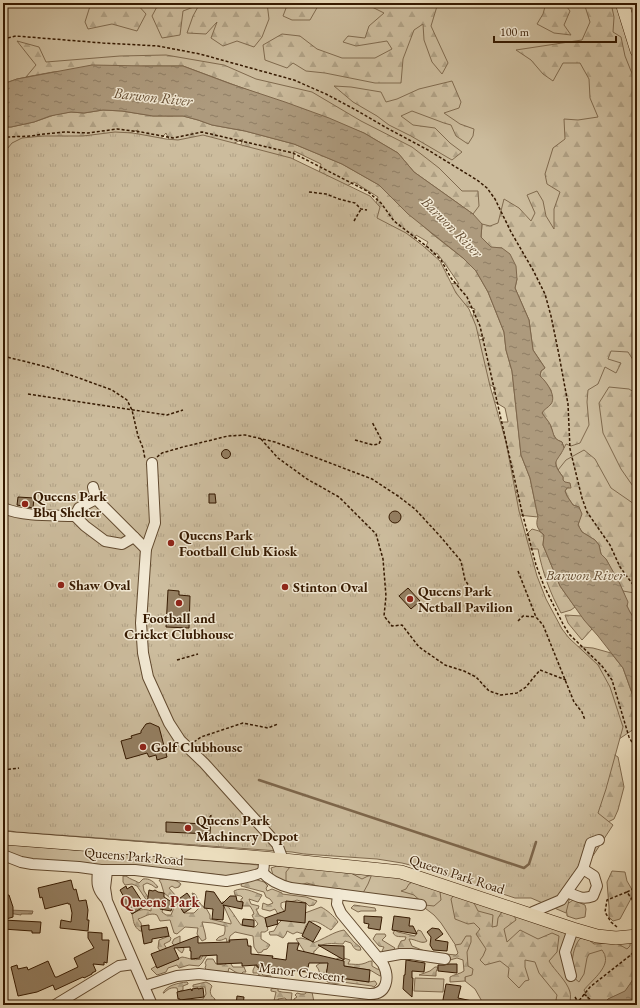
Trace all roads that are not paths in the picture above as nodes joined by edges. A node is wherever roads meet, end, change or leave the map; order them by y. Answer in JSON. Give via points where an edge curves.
{"nodes":[{"id":1,"x":622,"y":3,"type":"edge"},
{"id":2,"x":637,"y":51,"type":"edge"},
{"id":3,"x":152,"y":467,"type":"road end"},
{"id":4,"x":94,"y":487,"type":"dead end"},
{"id":5,"x":96,"y":499,"type":"junction"},
{"id":6,"x":3,"y":508,"type":"edge"},
{"id":7,"x":75,"y":516,"type":"junction"},
{"id":8,"x":134,"y":537,"type":"junction"},
{"id":9,"x":146,"y":550,"type":"junction"},
{"id":10,"x":3,"y":838,"type":"edge"},
{"id":11,"x":599,"y":840,"type":"dead end"},
{"id":12,"x":3,"y":855,"type":"edge"},
{"id":13,"x":264,"y":858,"type":"junction"},
{"id":14,"x":283,"y":860,"type":"junction"},
{"id":15,"x":583,"y":868,"type":"junction"},
{"id":16,"x":102,"y":870,"type":"junction"},
{"id":17,"x":262,"y":872,"type":"junction"},
{"id":18,"x":567,"y":892,"type":"junction"},
{"id":19,"x":334,"y":899,"type":"junction"},
{"id":20,"x":421,"y":905,"type":"dead end"},
{"id":21,"x":528,"y":914,"type":"junction"},
{"id":22,"x":573,"y":929,"type":"junction"},
{"id":23,"x":637,"y":936,"type":"edge"},
{"id":24,"x":378,"y":958,"type":"junction"},
{"id":25,"x":445,"y":959,"type":"dead end"},
{"id":26,"x":134,"y":964,"type":"junction"},
{"id":27,"x":571,"y":976,"type":"dead end"},
{"id":28,"x":144,"y":986,"type":"junction"},
{"id":29,"x":55,"y":1005,"type":"edge"},
{"id":30,"x":152,"y":1005,"type":"edge"}],
"edges":[{"from":1,"to":2,"type":"main road"},
{"from":3,"to":9,"type":"street","via":[[155,522]]},
{"from":4,"to":5,"type":"street"},
{"from":5,"to":7,"type":"street","via":[[79,508]]},
{"from":5,"to":8,"type":"street"},
{"from":6,"to":7,"type":"street","via":[[26,514]]},
{"from":7,"to":8,"type":"street","via":[[105,541],[122,544]]},
{"from":8,"to":9,"type":"street"},
{"from":9,"to":14,"type":"street","via":[[141,623],[148,677],[169,723],[180,740],[277,844]]},
{"from":10,"to":13,"type":"main road","name":"Queens Park Road"},
{"from":11,"to":15,"type":"street","via":[[591,843]]},
{"from":12,"to":16,"type":"street","name":"Queens Park Road","via":[[28,864],[79,866]]},
{"from":13,"to":14,"type":"main road","name":"Queens Park Road"},
{"from":13,"to":17,"type":"street"},
{"from":14,"to":21,"type":"main road","name":"Queens Park Road","via":[[401,872]]},
{"from":15,"to":18,"type":"street"},
{"from":15,"to":18,"type":"street","via":[[594,876],[598,886],[592,896],[587,899]]},
{"from":16,"to":17,"type":"street","name":"Queens Park Road","via":[[135,870],[226,881]]},
{"from":16,"to":26,"type":"street","via":[[98,888],[107,901]]},
{"from":17,"to":19,"type":"street","via":[[271,880],[285,886]]},
{"from":18,"to":21,"type":"street","via":[[561,900]]},
{"from":19,"to":20,"type":"street"},
{"from":19,"to":24,"type":"street","name":"Manor Crescent","via":[[336,912]]},
{"from":21,"to":22,"type":"main road","name":"Queens Park Road"},
{"from":22,"to":23,"type":"main road","name":"Queens Park Road","via":[[597,936]]},
{"from":22,"to":27,"type":"street","via":[[565,952]]},
{"from":24,"to":25,"type":"street","via":[[405,954]]},
{"from":24,"to":28,"type":"street","name":"Manor Crescent","via":[[386,969],[387,980],[383,989],[374,994],[200,974],[177,976]]},
{"from":26,"to":28,"type":"street"},
{"from":26,"to":29,"type":"street","via":[[119,966]]},
{"from":28,"to":30,"type":"street"}]}
